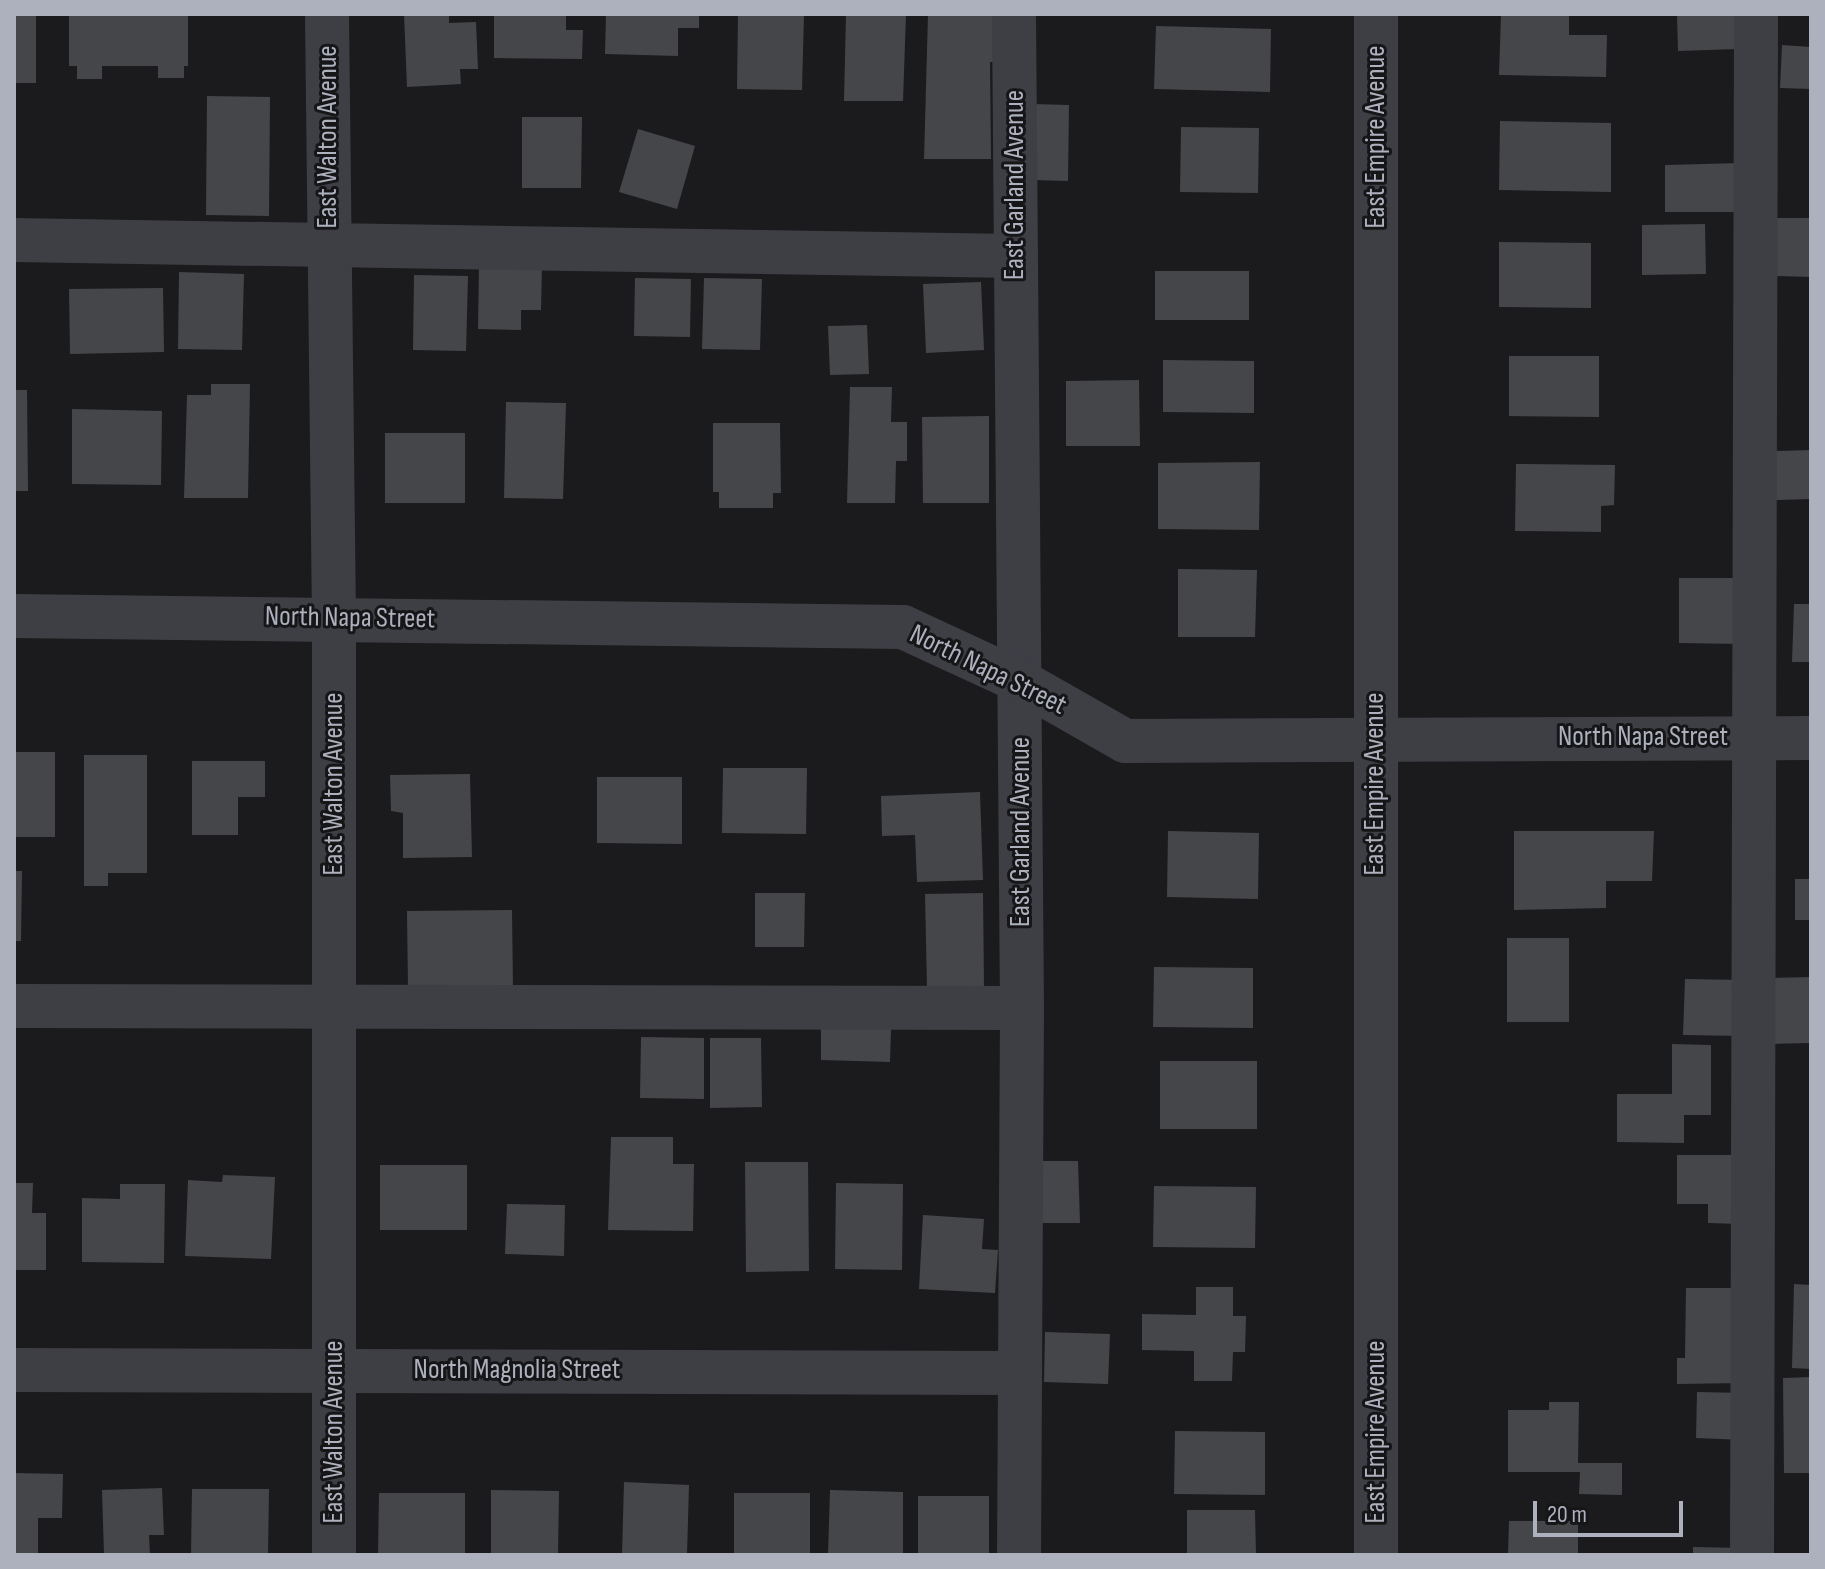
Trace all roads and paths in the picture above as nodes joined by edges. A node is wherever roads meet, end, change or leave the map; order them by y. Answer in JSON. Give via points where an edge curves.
{"nodes":[{"id":1,"x":327,"y":14,"type":"edge"},
{"id":2,"x":1014,"y":14,"type":"edge"},
{"id":3,"x":1376,"y":14,"type":"edge"},
{"id":4,"x":1756,"y":14,"type":"edge"},
{"id":5,"x":14,"y":240,"type":"edge"},
{"id":6,"x":328,"y":244,"type":"junction"},
{"id":7,"x":1015,"y":256,"type":"junction"},
{"id":8,"x":14,"y":616,"type":"edge"},
{"id":9,"x":334,"y":618,"type":"junction"},
{"id":10,"x":1020,"y":681,"type":"junction"},
{"id":11,"x":1753,"y":737,"type":"junction"},
{"id":12,"x":1811,"y":738,"type":"edge"},
{"id":13,"x":1375,"y":739,"type":"junction"},
{"id":14,"x":334,"y":1005,"type":"junction"},
{"id":15,"x":14,"y":1006,"type":"edge"},
{"id":16,"x":1022,"y":1008,"type":"junction"},
{"id":17,"x":334,"y":1368,"type":"junction"},
{"id":18,"x":14,"y":1370,"type":"edge"},
{"id":19,"x":1020,"y":1373,"type":"junction"},
{"id":20,"x":334,"y":1555,"type":"edge"},
{"id":21,"x":1019,"y":1555,"type":"edge"},
{"id":22,"x":1376,"y":1555,"type":"edge"},
{"id":23,"x":1752,"y":1555,"type":"edge"}],
"edges":[{"from":1,"to":6,"type":"street","name":"East Walton Avenue"},
{"from":2,"to":7,"type":"street","name":"East Garland Avenue"},
{"from":3,"to":13,"type":"street","name":"East Empire Avenue"},
{"from":4,"to":11,"type":"street"},
{"from":5,"to":6,"type":"street"},
{"from":6,"to":7,"type":"street"},
{"from":6,"to":9,"type":"street","name":"East Walton Avenue"},
{"from":7,"to":10,"type":"street","name":"East Garland Avenue"},
{"from":8,"to":9,"type":"street","name":"North Napa Street"},
{"from":9,"to":10,"type":"street","name":"North Napa Street","via":[[903,627]]},
{"from":9,"to":14,"type":"street","name":"East Walton Avenue"},
{"from":10,"to":13,"type":"street","name":"North Napa Street","via":[[1125,741]]},
{"from":10,"to":16,"type":"street","name":"East Garland Avenue"},
{"from":11,"to":12,"type":"street","name":"North Napa Street"},
{"from":11,"to":13,"type":"street","name":"North Napa Street"},
{"from":11,"to":23,"type":"street"},
{"from":13,"to":22,"type":"street","name":"East Empire Avenue"},
{"from":14,"to":15,"type":"street"},
{"from":14,"to":16,"type":"street"},
{"from":14,"to":17,"type":"street","name":"East Walton Avenue"},
{"from":16,"to":19,"type":"street","name":"East Garland Avenue"},
{"from":17,"to":18,"type":"street","name":"North Magnolia Street"},
{"from":17,"to":19,"type":"street","name":"North Magnolia Street"},
{"from":17,"to":20,"type":"street","name":"East Walton Avenue"},
{"from":19,"to":21,"type":"street","name":"East Garland Avenue"}]}
